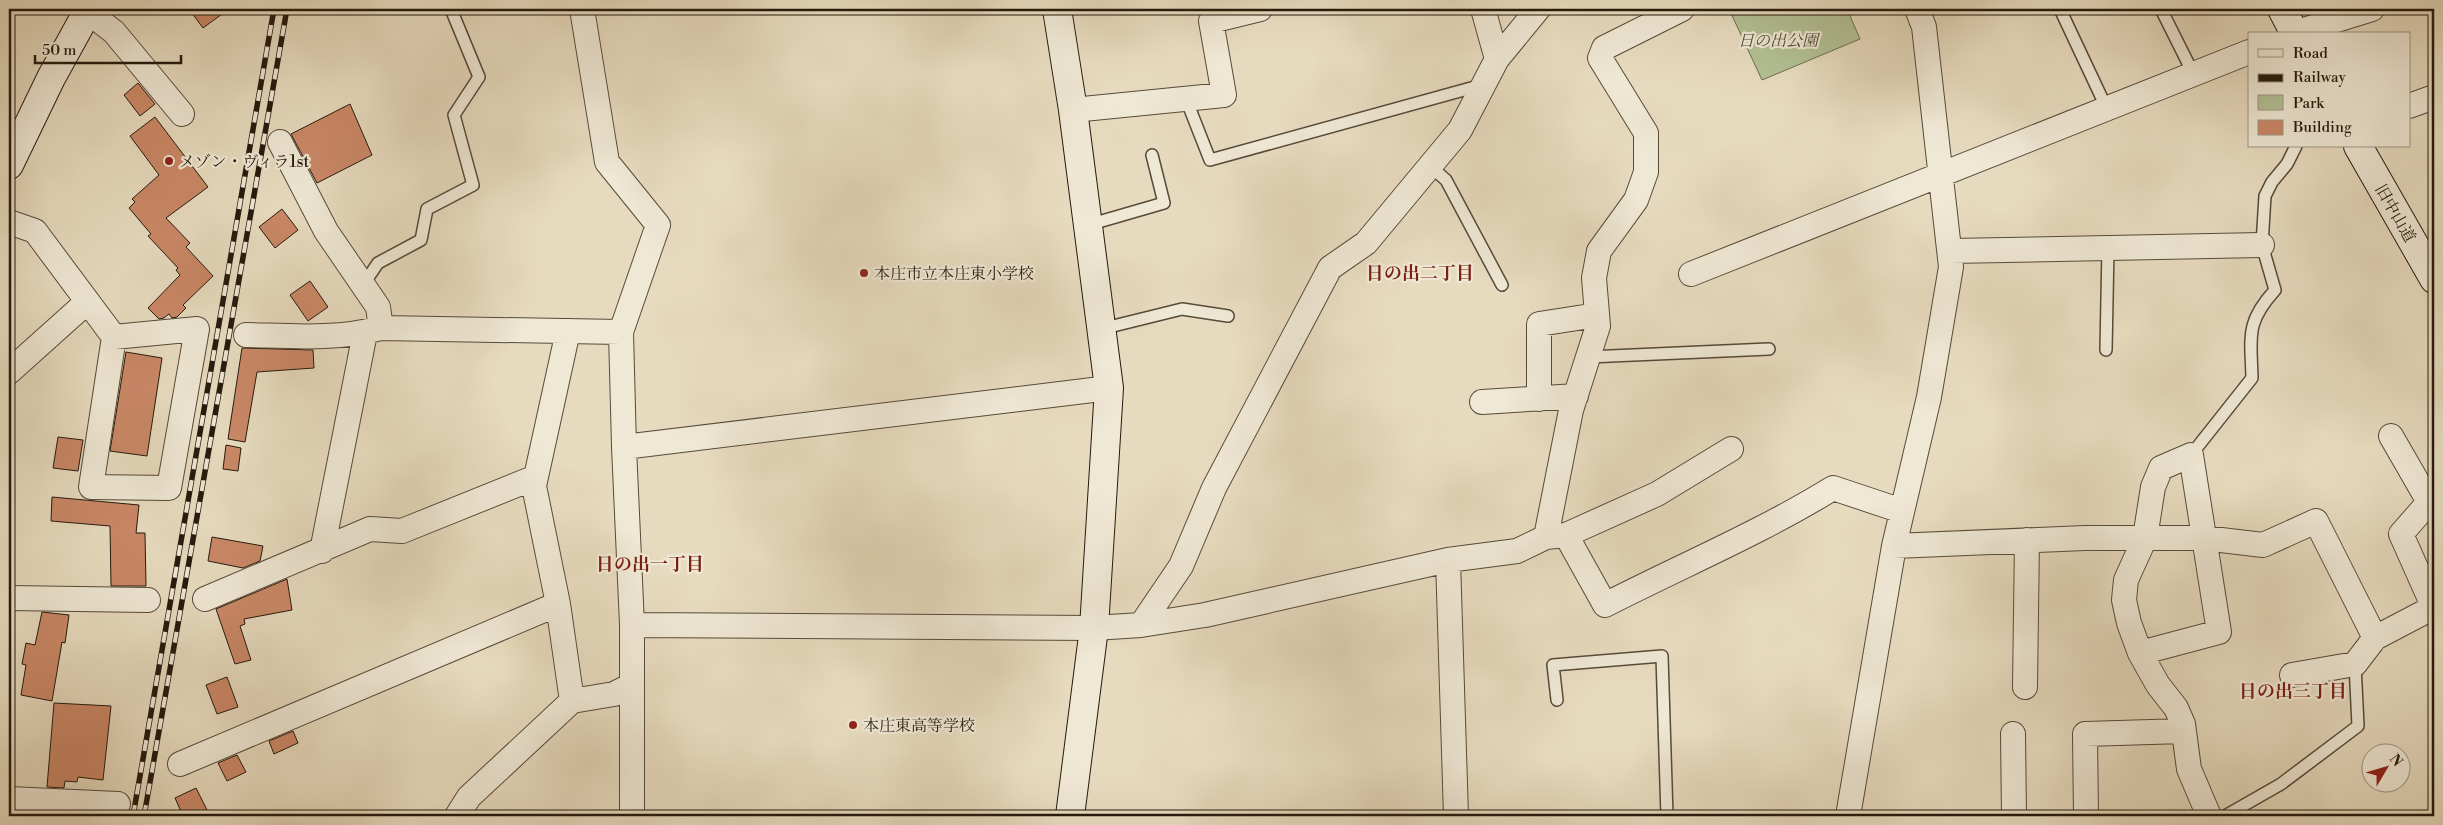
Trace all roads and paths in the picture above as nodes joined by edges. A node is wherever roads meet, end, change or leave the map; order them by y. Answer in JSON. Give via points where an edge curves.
{"nodes":[{"id":1,"x":451,"y":9,"type":"edge"},
{"id":2,"x":582,"y":9,"type":"edge"},
{"id":3,"x":1057,"y":9,"type":"edge"},
{"id":4,"x":1260,"y":9,"type":"edge"},
{"id":5,"x":1483,"y":9,"type":"edge"},
{"id":6,"x":1682,"y":9,"type":"edge"},
{"id":7,"x":1917,"y":9,"type":"edge"},
{"id":8,"x":2060,"y":9,"type":"edge"},
{"id":9,"x":2161,"y":9,"type":"edge"},
{"id":10,"x":2372,"y":9,"type":"edge"},
{"id":11,"x":88,"y":10,"type":"edge"},
{"id":12,"x":1532,"y":12,"type":"edge"},
{"id":13,"x":2291,"y":27,"type":"edge"},
{"id":14,"x":2248,"y":52,"type":"edge"},
{"id":15,"x":1497,"y":60,"type":"junction"},
{"id":16,"x":2194,"y":75,"type":"junction"},
{"id":17,"x":1484,"y":85,"type":"junction"},
{"id":18,"x":2434,"y":97,"type":"edge"},
{"id":19,"x":1186,"y":99,"type":"junction"},
{"id":20,"x":2410,"y":106,"type":"edge"},
{"id":21,"x":2107,"y":109,"type":"junction"},
{"id":22,"x":1073,"y":110,"type":"junction"},
{"id":23,"x":182,"y":114,"type":"dead end"},
{"id":24,"x":280,"y":142,"type":"dead end"},
{"id":25,"x":2295,"y":148,"type":"edge"},
{"id":26,"x":2359,"y":148,"type":"edge"},
{"id":27,"x":1152,"y":155,"type":"dead end"},
{"id":28,"x":9,"y":165,"type":"edge"},
{"id":29,"x":1430,"y":166,"type":"junction"},
{"id":30,"x":1940,"y":174,"type":"junction"},
{"id":31,"x":9,"y":222,"type":"edge"},
{"id":32,"x":1088,"y":225,"type":"junction"},
{"id":33,"x":2262,"y":245,"type":"junction"},
{"id":34,"x":2108,"y":248,"type":"junction"},
{"id":35,"x":1950,"y":251,"type":"junction"},
{"id":36,"x":1691,"y":274,"type":"dead end"},
{"id":37,"x":2434,"y":279,"type":"edge"},
{"id":38,"x":363,"y":285,"type":"junction"},
{"id":39,"x":1502,"y":285,"type":"dead end"},
{"id":40,"x":87,"y":302,"type":"junction"},
{"id":41,"x":1597,"y":315,"type":"junction"},
{"id":42,"x":1228,"y":316,"type":"dead end"},
{"id":43,"x":373,"y":330,"type":"junction"},
{"id":44,"x":1101,"y":330,"type":"junction"},
{"id":45,"x":568,"y":331,"type":"junction"},
{"id":46,"x":621,"y":332,"type":"junction"},
{"id":47,"x":246,"y":335,"type":"dead end"},
{"id":48,"x":114,"y":337,"type":"junction"},
{"id":49,"x":1769,"y":350,"type":"dead end"},
{"id":50,"x":2106,"y":350,"type":"dead end"},
{"id":51,"x":1588,"y":357,"type":"junction"},
{"id":52,"x":9,"y":372,"type":"edge"},
{"id":53,"x":1109,"y":388,"type":"junction"},
{"id":54,"x":1576,"y":396,"type":"junction"},
{"id":55,"x":1539,"y":399,"type":"junction"},
{"id":56,"x":1482,"y":402,"type":"dead end"},
{"id":57,"x":2391,"y":436,"type":"dead end"},
{"id":58,"x":624,"y":447,"type":"junction"},
{"id":59,"x":1731,"y":449,"type":"dead end"},
{"id":60,"x":2192,"y":455,"type":"junction"},
{"id":61,"x":536,"y":477,"type":"junction"},
{"id":62,"x":1902,"y":511,"type":"junction"},
{"id":63,"x":1556,"y":536,"type":"junction"},
{"id":64,"x":2145,"y":538,"type":"junction"},
{"id":65,"x":2204,"y":538,"type":"junction"},
{"id":66,"x":2027,"y":540,"type":"junction"},
{"id":67,"x":1894,"y":546,"type":"junction"},
{"id":68,"x":322,"y":551,"type":"junction"},
{"id":69,"x":1448,"y":560,"type":"junction"},
{"id":70,"x":9,"y":598,"type":"edge"},
{"id":71,"x":205,"y":599,"type":"dead end"},
{"id":72,"x":148,"y":600,"type":"dead end"},
{"id":73,"x":558,"y":604,"type":"junction"},
{"id":74,"x":2434,"y":607,"type":"edge"},
{"id":75,"x":1141,"y":624,"type":"junction"},
{"id":76,"x":632,"y":625,"type":"junction"},
{"id":77,"x":1094,"y":628,"type":"junction"},
{"id":78,"x":2375,"y":638,"type":"junction"},
{"id":79,"x":2140,"y":653,"type":"junction"},
{"id":80,"x":2355,"y":664,"type":"junction"},
{"id":81,"x":2292,"y":675,"type":"dead end"},
{"id":82,"x":632,"y":685,"type":"junction"},
{"id":83,"x":2026,"y":686,"type":"dead end"},
{"id":84,"x":1557,"y":700,"type":"dead end"},
{"id":85,"x":572,"y":701,"type":"junction"},
{"id":86,"x":2184,"y":731,"type":"junction"},
{"id":87,"x":2013,"y":734,"type":"dead end"},
{"id":88,"x":180,"y":764,"type":"dead end"},
{"id":89,"x":9,"y":799,"type":"edge"},
{"id":90,"x":118,"y":804,"type":"dead end"},
{"id":91,"x":458,"y":816,"type":"edge"},
{"id":92,"x":632,"y":816,"type":"edge"},
{"id":93,"x":1070,"y":816,"type":"edge"},
{"id":94,"x":1456,"y":816,"type":"edge"},
{"id":95,"x":1667,"y":816,"type":"edge"},
{"id":96,"x":1848,"y":816,"type":"edge"},
{"id":97,"x":2014,"y":816,"type":"edge"},
{"id":98,"x":2086,"y":816,"type":"edge"},
{"id":99,"x":2209,"y":816,"type":"edge"},
{"id":100,"x":2225,"y":816,"type":"edge"}],
"edges":[{"from":1,"to":38,"type":"lane","via":[[479,77],[454,115],[473,185],[427,209],[421,240],[378,263]]},
{"from":2,"to":46,"type":"street","via":[[607,162],[658,225]]},
{"from":3,"to":22,"type":"street"},
{"from":4,"to":19,"type":"street","via":[[1211,21],[1224,96]]},
{"from":5,"to":15,"type":"street"},
{"from":6,"to":41,"type":"street","via":[[1604,48],[1600,58],[1646,133],[1647,150],[1646,172],[1636,200],[1599,251],[1594,278]]},
{"from":7,"to":30,"type":"street","via":[[1924,27]]},
{"from":8,"to":21,"type":"lane"},
{"from":9,"to":16,"type":"lane"},
{"from":10,"to":13,"type":"street"},
{"from":11,"to":23,"type":"street","via":[[114,32]]},
{"from":11,"to":28,"type":"street"},
{"from":12,"to":15,"type":"street"},
{"from":14,"to":16,"type":"street"},
{"from":15,"to":17,"type":"street"},
{"from":16,"to":21,"type":"street"},
{"from":17,"to":19,"type":"lane","via":[[1210,160]]},
{"from":17,"to":29,"type":"street","via":[[1460,130]]},
{"from":18,"to":20,"type":"street"},
{"from":19,"to":22,"type":"street"},
{"from":21,"to":30,"type":"street"},
{"from":22,"to":32,"type":"street"},
{"from":24,"to":38,"type":"street","via":[[326,231]]},
{"from":25,"to":33,"type":"lane","via":[[2265,196]]},
{"from":26,"to":37,"type":"street","name":"旧中山道"},
{"from":27,"to":32,"type":"lane","via":[[1164,202]]},
{"from":29,"to":39,"type":"lane","via":[[1446,180]]},
{"from":29,"to":75,"type":"street","via":[[1366,243],[1330,268],[1214,488],[1181,566]]},
{"from":30,"to":35,"type":"street"},
{"from":30,"to":36,"type":"street"},
{"from":31,"to":40,"type":"street","via":[[35,231]]},
{"from":32,"to":44,"type":"street"},
{"from":33,"to":34,"type":"street"},
{"from":33,"to":60,"type":"lane","via":[[2275,290],[2250,328],[2252,378]]},
{"from":34,"to":35,"type":"street"},
{"from":34,"to":50,"type":"lane"},
{"from":35,"to":62,"type":"street","via":[[1951,267],[1929,397]]},
{"from":38,"to":43,"type":"street","via":[[378,307]]},
{"from":40,"to":48,"type":"street"},
{"from":40,"to":52,"type":"street"},
{"from":41,"to":51,"type":"street","via":[[1598,326]]},
{"from":41,"to":55,"type":"street","via":[[1539,324]]},
{"from":42,"to":44,"type":"lane","via":[[1182,308]]},
{"from":43,"to":45,"type":"street"},
{"from":43,"to":47,"type":"street","via":[[314,336]]},
{"from":43,"to":68,"type":"street"},
{"from":44,"to":53,"type":"street"},
{"from":45,"to":46,"type":"street"},
{"from":45,"to":61,"type":"street"},
{"from":46,"to":58,"type":"street"},
{"from":48,"to":48,"type":"street","via":[[91,487],[169,488],[198,329]]},
{"from":49,"to":51,"type":"lane"},
{"from":51,"to":54,"type":"street"},
{"from":53,"to":58,"type":"street"},
{"from":53,"to":77,"type":"street"},
{"from":54,"to":55,"type":"street"},
{"from":54,"to":63,"type":"street","via":[[1558,473]]},
{"from":55,"to":56,"type":"street"},
{"from":57,"to":74,"type":"street","via":[[2429,502],[2401,534]]},
{"from":58,"to":76,"type":"street"},
{"from":59,"to":63,"type":"street","via":[[1656,494]]},
{"from":60,"to":64,"type":"street","via":[[2161,468],[2153,487]]},
{"from":60,"to":65,"type":"street"},
{"from":61,"to":68,"type":"street","via":[[402,531],[370,529]]},
{"from":61,"to":73,"type":"street","via":[[534,486]]},
{"from":62,"to":63,"type":"street","via":[[1833,488],[1750,535],[1605,605]]},
{"from":62,"to":67,"type":"street"},
{"from":63,"to":69,"type":"street","via":[[1517,551]]},
{"from":64,"to":65,"type":"street"},
{"from":64,"to":66,"type":"street"},
{"from":64,"to":79,"type":"street","via":[[2126,580],[2124,600]]},
{"from":65,"to":78,"type":"street","via":[[2263,546],[2316,521]]},
{"from":65,"to":79,"type":"street","via":[[2219,632]]},
{"from":66,"to":67,"type":"street"},
{"from":66,"to":83,"type":"street"},
{"from":67,"to":96,"type":"street"},
{"from":68,"to":71,"type":"street"},
{"from":69,"to":75,"type":"street","via":[[1205,615]]},
{"from":69,"to":94,"type":"street"},
{"from":70,"to":72,"type":"street"},
{"from":73,"to":85,"type":"street"},
{"from":73,"to":88,"type":"street"},
{"from":74,"to":78,"type":"street"},
{"from":75,"to":77,"type":"street"},
{"from":76,"to":77,"type":"street"},
{"from":76,"to":82,"type":"street"},
{"from":77,"to":93,"type":"street"},
{"from":78,"to":80,"type":"street"},
{"from":79,"to":86,"type":"street","via":[[2176,708]]},
{"from":80,"to":81,"type":"street"},
{"from":80,"to":100,"type":"lane","via":[[2358,726],[2281,784]]},
{"from":82,"to":85,"type":"street","via":[[614,694]]},
{"from":82,"to":92,"type":"street"},
{"from":84,"to":95,"type":"lane","via":[[1553,665],[1662,656]]},
{"from":85,"to":91,"type":"street","via":[[469,797]]},
{"from":86,"to":98,"type":"street","via":[[2085,734]]},
{"from":86,"to":99,"type":"street","via":[[2189,770]]},
{"from":87,"to":97,"type":"street"},
{"from":89,"to":90,"type":"street"}]}
